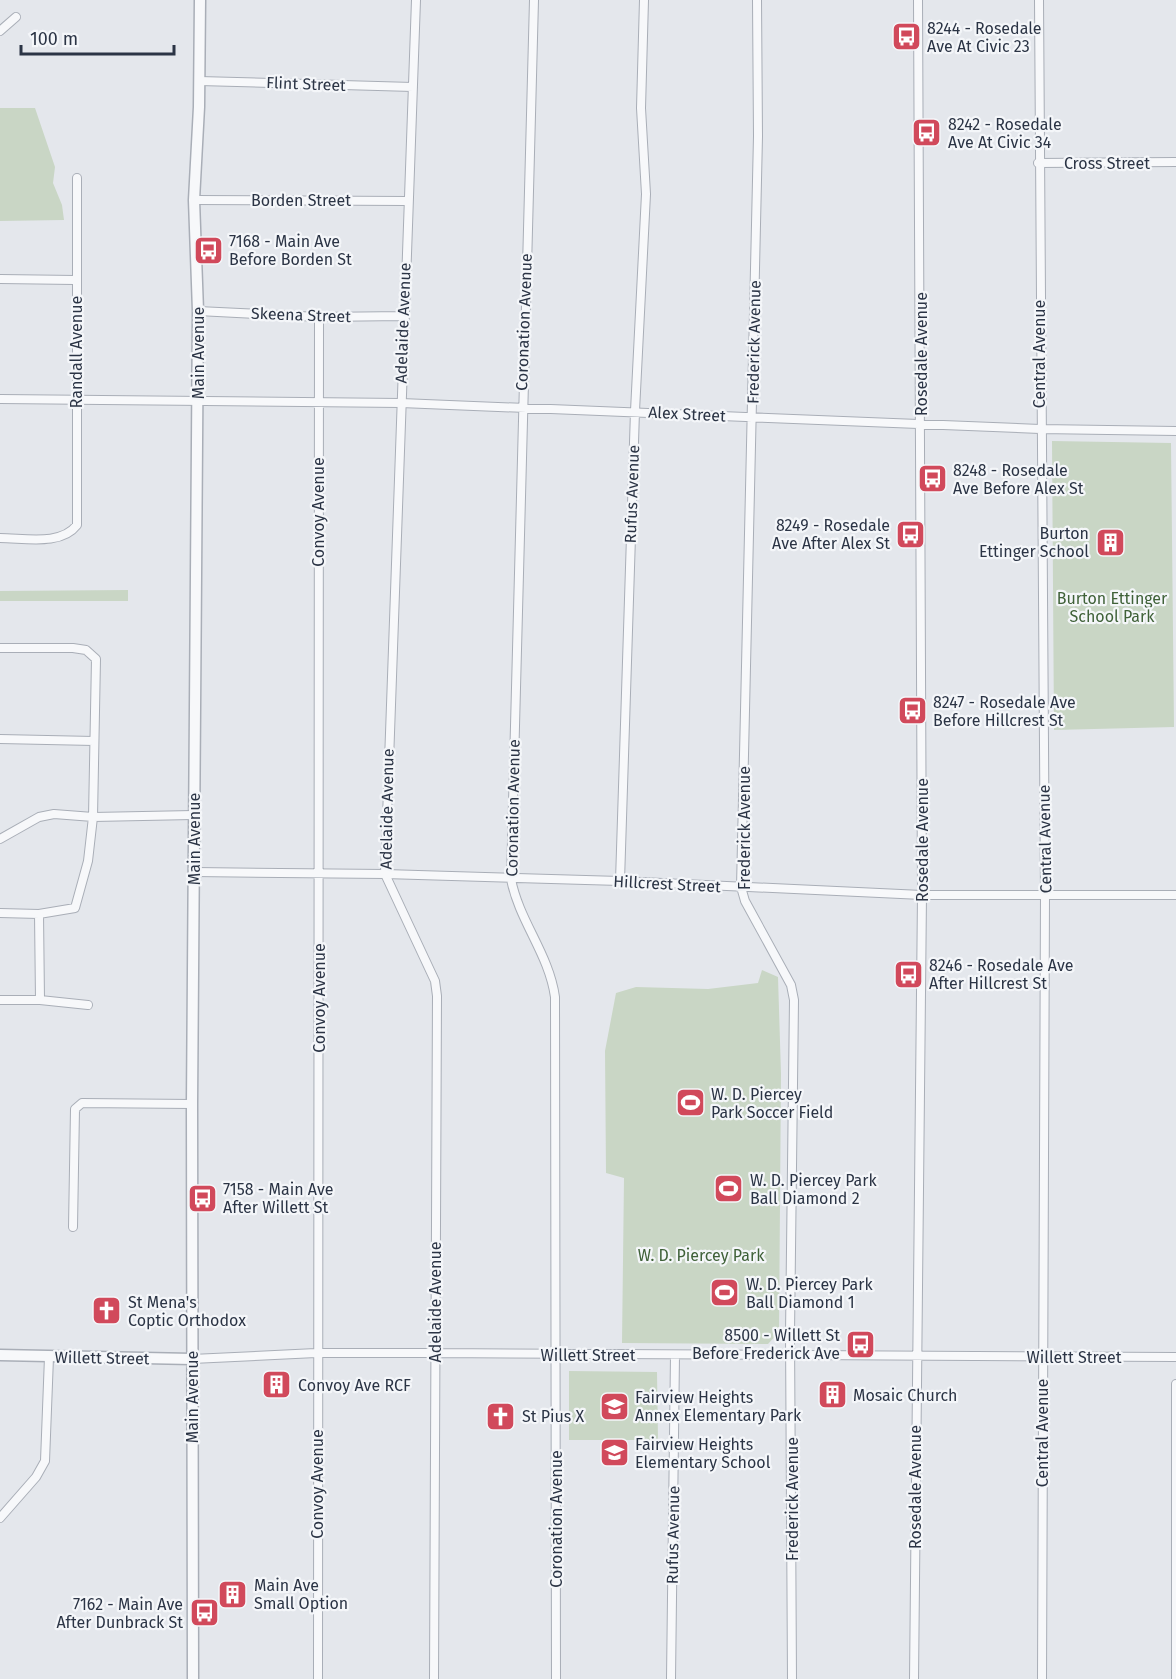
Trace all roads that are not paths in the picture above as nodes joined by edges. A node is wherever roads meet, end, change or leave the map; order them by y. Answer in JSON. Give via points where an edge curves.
{"nodes":[{"id":1,"x":200,"y":0,"type":"edge"},
{"id":2,"x":416,"y":0,"type":"edge"},
{"id":3,"x":534,"y":0,"type":"edge"},
{"id":4,"x":644,"y":0,"type":"edge"},
{"id":5,"x":757,"y":0,"type":"edge"},
{"id":6,"x":918,"y":0,"type":"edge"},
{"id":7,"x":1039,"y":0,"type":"edge"},
{"id":8,"x":16,"y":17,"type":"dead end"},
{"id":9,"x":0,"y":31,"type":"edge"},
{"id":10,"x":199,"y":81,"type":"junction"},
{"id":11,"x":413,"y":87,"type":"junction"},
{"id":12,"x":1176,"y":162,"type":"edge"},
{"id":13,"x":1038,"y":163,"type":"junction"},
{"id":14,"x":76,"y":178,"type":"dead end"},
{"id":15,"x":194,"y":200,"type":"junction"},
{"id":16,"x":407,"y":201,"type":"junction"},
{"id":17,"x":0,"y":279,"type":"edge"},
{"id":18,"x":75,"y":280,"type":"junction"},
{"id":19,"x":198,"y":311,"type":"junction"},
{"id":20,"x":403,"y":315,"type":"junction"},
{"id":21,"x":319,"y":317,"type":"junction"},
{"id":22,"x":0,"y":399,"type":"edge"},
{"id":23,"x":75,"y":399,"type":"junction"},
{"id":24,"x":198,"y":400,"type":"junction"},
{"id":25,"x":318,"y":402,"type":"junction"},
{"id":26,"x":401,"y":403,"type":"junction"},
{"id":27,"x":522,"y":409,"type":"junction"},
{"id":28,"x":635,"y":411,"type":"junction"},
{"id":29,"x":752,"y":417,"type":"junction"},
{"id":30,"x":921,"y":424,"type":"junction"},
{"id":31,"x":1040,"y":429,"type":"junction"},
{"id":32,"x":1176,"y":431,"type":"edge"},
{"id":33,"x":0,"y":538,"type":"edge"},
{"id":34,"x":0,"y":648,"type":"edge"},
{"id":35,"x":0,"y":739,"type":"edge"},
{"id":36,"x":94,"y":741,"type":"junction"},
{"id":37,"x":193,"y":816,"type":"junction"},
{"id":38,"x":93,"y":817,"type":"junction"},
{"id":39,"x":0,"y":839,"type":"edge"},
{"id":40,"x":194,"y":872,"type":"junction"},
{"id":41,"x":320,"y":873,"type":"junction"},
{"id":42,"x":385,"y":874,"type":"junction"},
{"id":43,"x":511,"y":879,"type":"junction"},
{"id":44,"x":620,"y":881,"type":"junction"},
{"id":45,"x":741,"y":887,"type":"junction"},
{"id":46,"x":922,"y":895,"type":"junction"},
{"id":47,"x":1046,"y":895,"type":"junction"},
{"id":48,"x":1176,"y":895,"type":"edge"},
{"id":49,"x":0,"y":913,"type":"edge"},
{"id":50,"x":39,"y":914,"type":"junction"},
{"id":51,"x":0,"y":1000,"type":"edge"},
{"id":52,"x":40,"y":1000,"type":"junction"},
{"id":53,"x":88,"y":1005,"type":"dead end"},
{"id":54,"x":192,"y":1104,"type":"junction"},
{"id":55,"x":73,"y":1227,"type":"dead end"},
{"id":56,"x":316,"y":1353,"type":"junction"},
{"id":57,"x":434,"y":1353,"type":"junction"},
{"id":58,"x":791,"y":1354,"type":"junction"},
{"id":59,"x":0,"y":1355,"type":"edge"},
{"id":60,"x":675,"y":1355,"type":"junction"},
{"id":61,"x":556,"y":1356,"type":"junction"},
{"id":62,"x":916,"y":1356,"type":"junction"},
{"id":63,"x":48,"y":1357,"type":"junction"},
{"id":64,"x":1042,"y":1357,"type":"junction"},
{"id":65,"x":1176,"y":1357,"type":"edge"},
{"id":66,"x":192,"y":1359,"type":"junction"},
{"id":67,"x":1176,"y":1384,"type":"edge"},
{"id":68,"x":0,"y":1518,"type":"edge"},
{"id":69,"x":193,"y":1679,"type":"edge"},
{"id":70,"x":318,"y":1679,"type":"edge"},
{"id":71,"x":434,"y":1679,"type":"edge"},
{"id":72,"x":556,"y":1679,"type":"edge"},
{"id":73,"x":671,"y":1679,"type":"edge"},
{"id":74,"x":792,"y":1679,"type":"edge"},
{"id":75,"x":914,"y":1679,"type":"edge"},
{"id":76,"x":1042,"y":1679,"type":"edge"},
{"id":77,"x":1176,"y":1679,"type":"edge"}],
"edges":[{"from":1,"to":10,"type":"street","name":"Main Avenue"},
{"from":2,"to":11,"type":"street","name":"Adelaide Avenue"},
{"from":3,"to":27,"type":"street","name":"Coronation Avenue"},
{"from":4,"to":28,"type":"street","name":"Rufus Avenue","via":[[641,108],[646,194]]},
{"from":5,"to":29,"type":"street","name":"Frederick Avenue"},
{"from":6,"to":30,"type":"street","name":"Rosedale Avenue"},
{"from":7,"to":13,"type":"street","name":"Central Avenue"},
{"from":8,"to":9,"type":"street"},
{"from":10,"to":11,"type":"street","name":"Flint Street"},
{"from":10,"to":15,"type":"street","name":"Main Avenue"},
{"from":11,"to":16,"type":"street","name":"Adelaide Avenue"},
{"from":12,"to":13,"type":"street","name":"Cross Street"},
{"from":13,"to":31,"type":"street","name":"Central Avenue"},
{"from":14,"to":18,"type":"street","name":"Randall Avenue"},
{"from":15,"to":16,"type":"street","name":"Borden Street"},
{"from":15,"to":19,"type":"street","name":"Main Avenue"},
{"from":16,"to":20,"type":"street","name":"Adelaide Avenue"},
{"from":17,"to":18,"type":"street"},
{"from":18,"to":23,"type":"street","name":"Randall Avenue"},
{"from":19,"to":21,"type":"street","name":"Skeena Street"},
{"from":19,"to":24,"type":"street","name":"Main Avenue"},
{"from":20,"to":21,"type":"street","name":"Skeena Street"},
{"from":20,"to":26,"type":"street","name":"Adelaide Avenue"},
{"from":21,"to":25,"type":"street","name":"Convoy Avenue"},
{"from":22,"to":23,"type":"street","name":"Alex Street"},
{"from":23,"to":24,"type":"street","name":"Alex Street"},
{"from":23,"to":33,"type":"street","name":"Randall Avenue","via":[[77,525],[70,535],[57,538]]},
{"from":24,"to":25,"type":"street","name":"Alex Street"},
{"from":24,"to":37,"type":"street","name":"Main Avenue"},
{"from":25,"to":26,"type":"street","name":"Alex Street"},
{"from":25,"to":41,"type":"street","name":"Convoy Avenue"},
{"from":26,"to":27,"type":"street","name":"Alex Street"},
{"from":26,"to":42,"type":"street","name":"Adelaide Avenue"},
{"from":27,"to":28,"type":"street","name":"Alex Street"},
{"from":27,"to":43,"type":"street","name":"Coronation Avenue"},
{"from":28,"to":29,"type":"street","name":"Alex Street"},
{"from":28,"to":44,"type":"street","name":"Rufus Avenue"},
{"from":29,"to":30,"type":"street","name":"Alex Street"},
{"from":29,"to":45,"type":"street","name":"Frederick Avenue"},
{"from":30,"to":31,"type":"street","name":"Alex Street"},
{"from":30,"to":46,"type":"street","name":"Rosedale Avenue"},
{"from":31,"to":32,"type":"street","name":"Alex Street"},
{"from":31,"to":47,"type":"street","name":"Central Avenue"},
{"from":34,"to":36,"type":"street","via":[[73,648],[86,650],[96,659]]},
{"from":35,"to":36,"type":"street"},
{"from":36,"to":38,"type":"street"},
{"from":37,"to":38,"type":"street"},
{"from":37,"to":40,"type":"street","name":"Main Avenue"},
{"from":38,"to":39,"type":"street","via":[[39,817]]},
{"from":38,"to":50,"type":"street","via":[[88,861],[75,908]]},
{"from":40,"to":41,"type":"street","name":"Hillcrest Street"},
{"from":40,"to":54,"type":"street","name":"Main Avenue"},
{"from":41,"to":42,"type":"street","name":"Hillcrest Street"},
{"from":41,"to":56,"type":"street","name":"Convoy Avenue"},
{"from":42,"to":43,"type":"street","name":"Hillcrest Street"},
{"from":42,"to":57,"type":"street","name":"Adelaide Avenue","via":[[435,981],[437,996]]},
{"from":43,"to":44,"type":"street","name":"Hillcrest Street"},
{"from":43,"to":61,"type":"street","name":"Coronation Avenue","via":[[517,901],[548,964],[555,997]]},
{"from":44,"to":45,"type":"street","name":"Hillcrest Street"},
{"from":45,"to":46,"type":"street","name":"Hillcrest Street"},
{"from":45,"to":58,"type":"street","name":"Frederick Avenue","via":[[788,979],[794,1000]]},
{"from":46,"to":47,"type":"street","name":"Hillcrest Street"},
{"from":46,"to":62,"type":"street","name":"Rosedale Avenue"},
{"from":47,"to":48,"type":"street","name":"Hillcrest Street"},
{"from":47,"to":64,"type":"street","name":"Central Avenue"},
{"from":49,"to":50,"type":"street"},
{"from":50,"to":52,"type":"street"},
{"from":51,"to":52,"type":"street"},
{"from":52,"to":53,"type":"street"},
{"from":54,"to":55,"type":"street","via":[[82,1103],[75,1109]]},
{"from":54,"to":66,"type":"street","name":"Main Avenue"},
{"from":56,"to":57,"type":"street","name":"Willett Street"},
{"from":56,"to":66,"type":"street","name":"Willett Street"},
{"from":56,"to":70,"type":"street","name":"Convoy Avenue"},
{"from":57,"to":61,"type":"street","name":"Willett Street"},
{"from":57,"to":71,"type":"street","name":"Adelaide Avenue"},
{"from":58,"to":60,"type":"street","name":"Willett Street"},
{"from":58,"to":62,"type":"street","name":"Willett Street"},
{"from":58,"to":74,"type":"street","name":"Frederick Avenue"},
{"from":59,"to":63,"type":"street","name":"Willett Street"},
{"from":60,"to":61,"type":"street","name":"Willett Street"},
{"from":60,"to":73,"type":"street","name":"Rufus Avenue"},
{"from":61,"to":72,"type":"street","name":"Coronation Avenue"},
{"from":62,"to":64,"type":"street","name":"Willett Street"},
{"from":62,"to":75,"type":"street","name":"Rosedale Avenue"},
{"from":63,"to":66,"type":"street","name":"Willett Street"},
{"from":63,"to":68,"type":"street","via":[[45,1461]]},
{"from":64,"to":65,"type":"street","name":"Willett Street"},
{"from":64,"to":76,"type":"street","name":"Central Avenue"},
{"from":66,"to":69,"type":"street","name":"Main Avenue"},
{"from":67,"to":77,"type":"street"}]}
